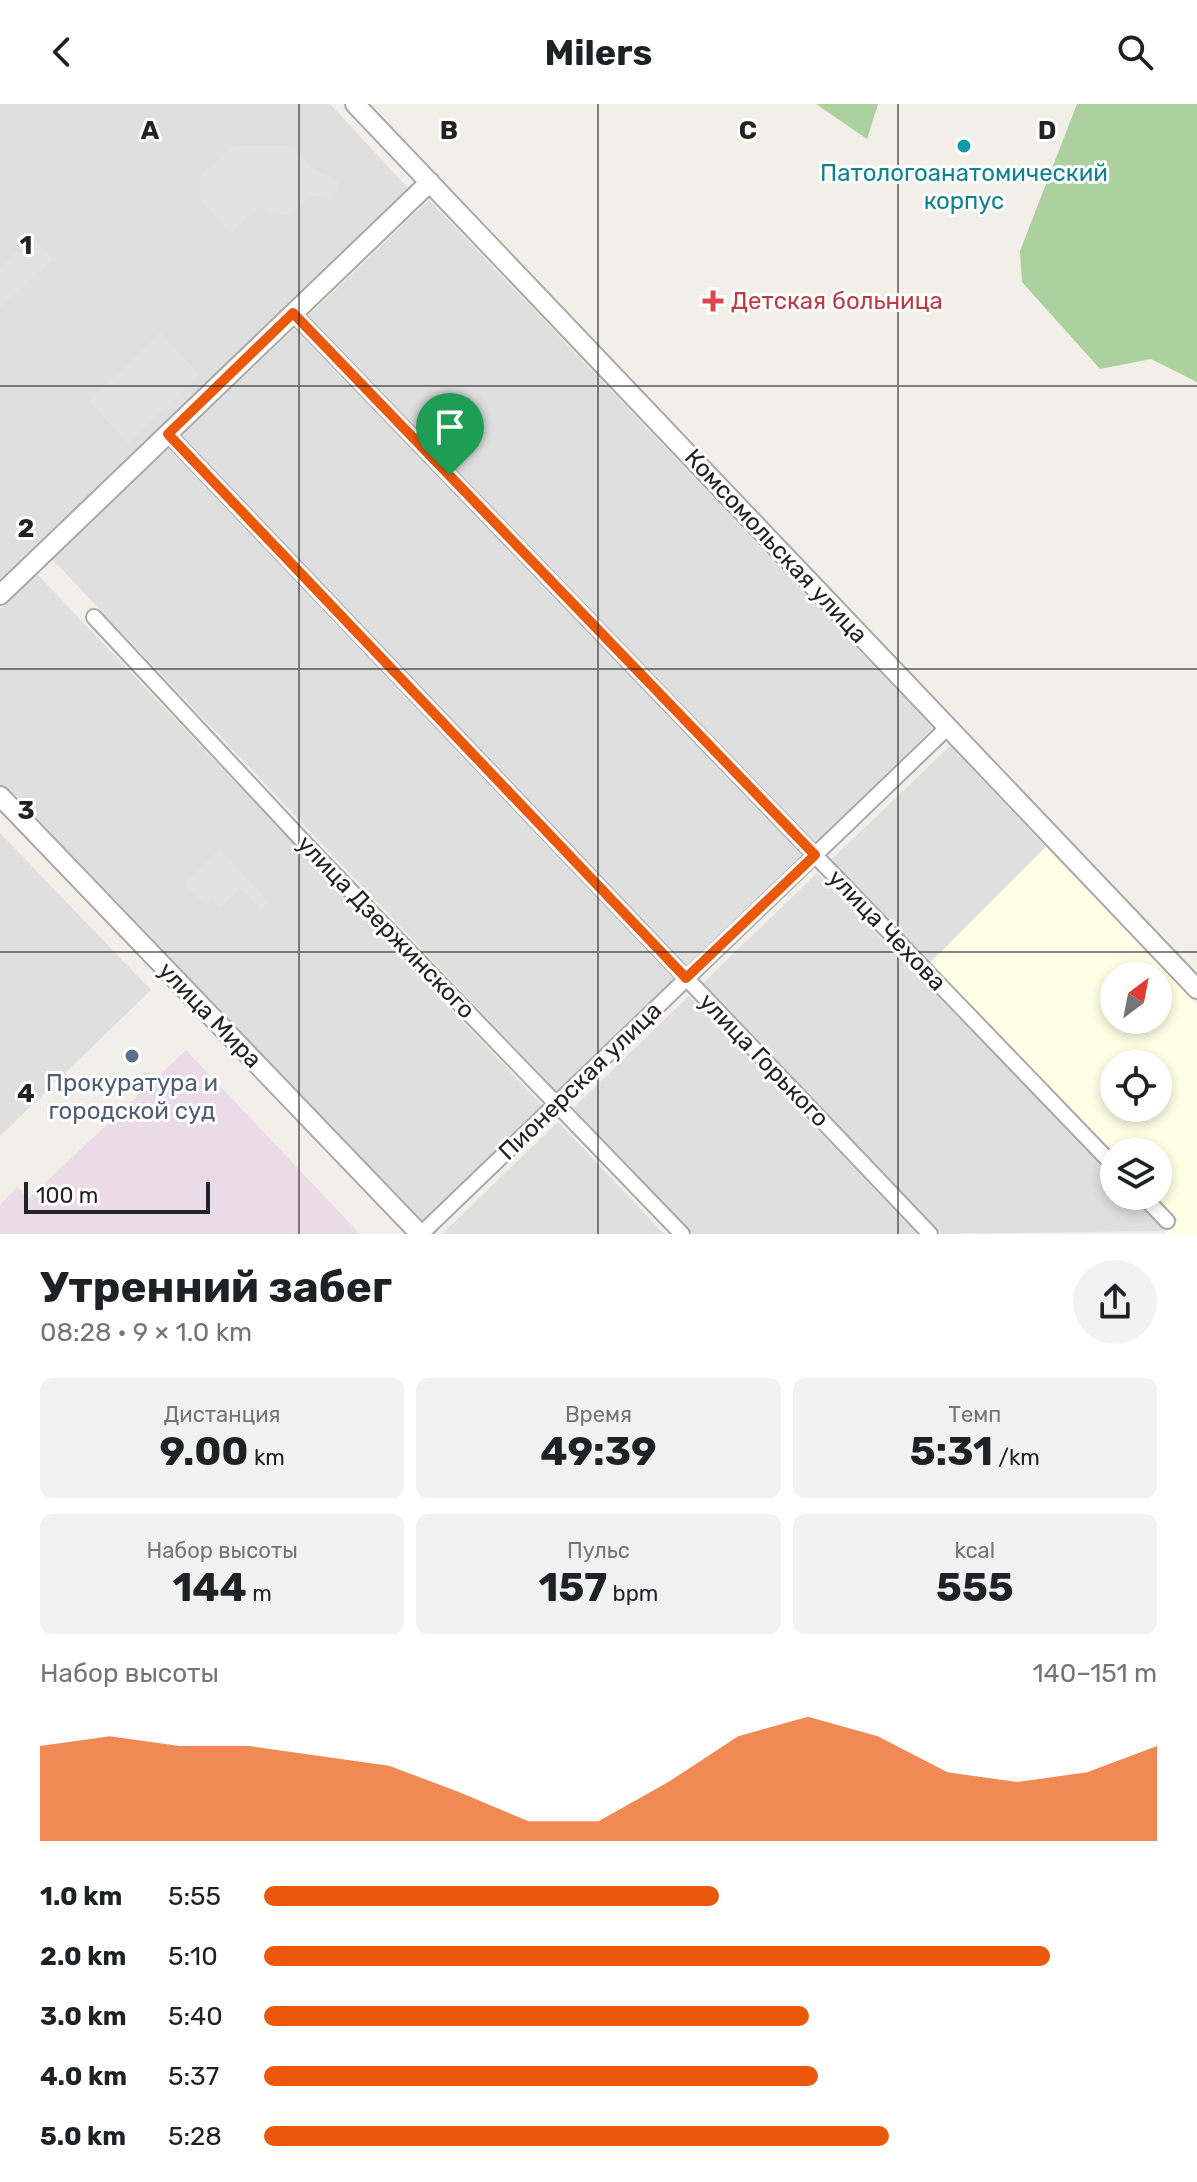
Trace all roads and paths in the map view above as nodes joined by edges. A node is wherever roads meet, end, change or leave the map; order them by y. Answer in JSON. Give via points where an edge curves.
{"nodes":[{"id":1,"x":355,"y":104,"type":"edge"},
{"id":2,"x":430,"y":182,"type":"junction"},
{"id":3,"x":293,"y":313,"type":"junction"},
{"id":4,"x":168,"y":434,"type":"junction"},
{"id":5,"x":0,"y":595,"type":"edge"},
{"id":6,"x":94,"y":617,"type":"dead end"},
{"id":7,"x":947,"y":728,"type":"junction"},
{"id":8,"x":0,"y":796,"type":"edge"},
{"id":9,"x":815,"y":855,"type":"junction"},
{"id":10,"x":686,"y":978,"type":"junction"},
{"id":11,"x":1197,"y":989,"type":"edge"},
{"id":12,"x":557,"y":1103,"type":"junction"},
{"id":13,"x":1100,"y":1151,"type":"edge"},
{"id":14,"x":1156,"y":1210,"type":"edge"},
{"id":15,"x":1167,"y":1221,"type":"dead end"},
{"id":16,"x":420,"y":1234,"type":"edge"},
{"id":17,"x":682,"y":1234,"type":"edge"},
{"id":18,"x":930,"y":1234,"type":"edge"}],
"edges":[{"from":1,"to":2,"type":"street","name":"Комсомольская улица"},
{"from":2,"to":3,"type":"street"},
{"from":2,"to":7,"type":"street","name":"Комсомольская улица"},
{"from":3,"to":4,"type":"street"},
{"from":3,"to":9,"type":"street","name":"улица Чехова"},
{"from":4,"to":5,"type":"street"},
{"from":4,"to":10,"type":"street","name":"улица Горького"},
{"from":6,"to":12,"type":"street","name":"улица Дзержинского"},
{"from":7,"to":9,"type":"street","name":"Пионерская улица"},
{"from":7,"to":11,"type":"street","name":"Комсомольская улица"},
{"from":8,"to":16,"type":"street","name":"улица Мира"},
{"from":9,"to":10,"type":"street","name":"Пионерская улица"},
{"from":9,"to":13,"type":"street","name":"улица Чехова"},
{"from":10,"to":12,"type":"street","name":"Пионерская улица"},
{"from":10,"to":18,"type":"street","name":"улица Горького"},
{"from":12,"to":16,"type":"street","name":"Пионерская улица"},
{"from":12,"to":17,"type":"street","name":"улица Дзержинского"},
{"from":14,"to":15,"type":"street"}]}
